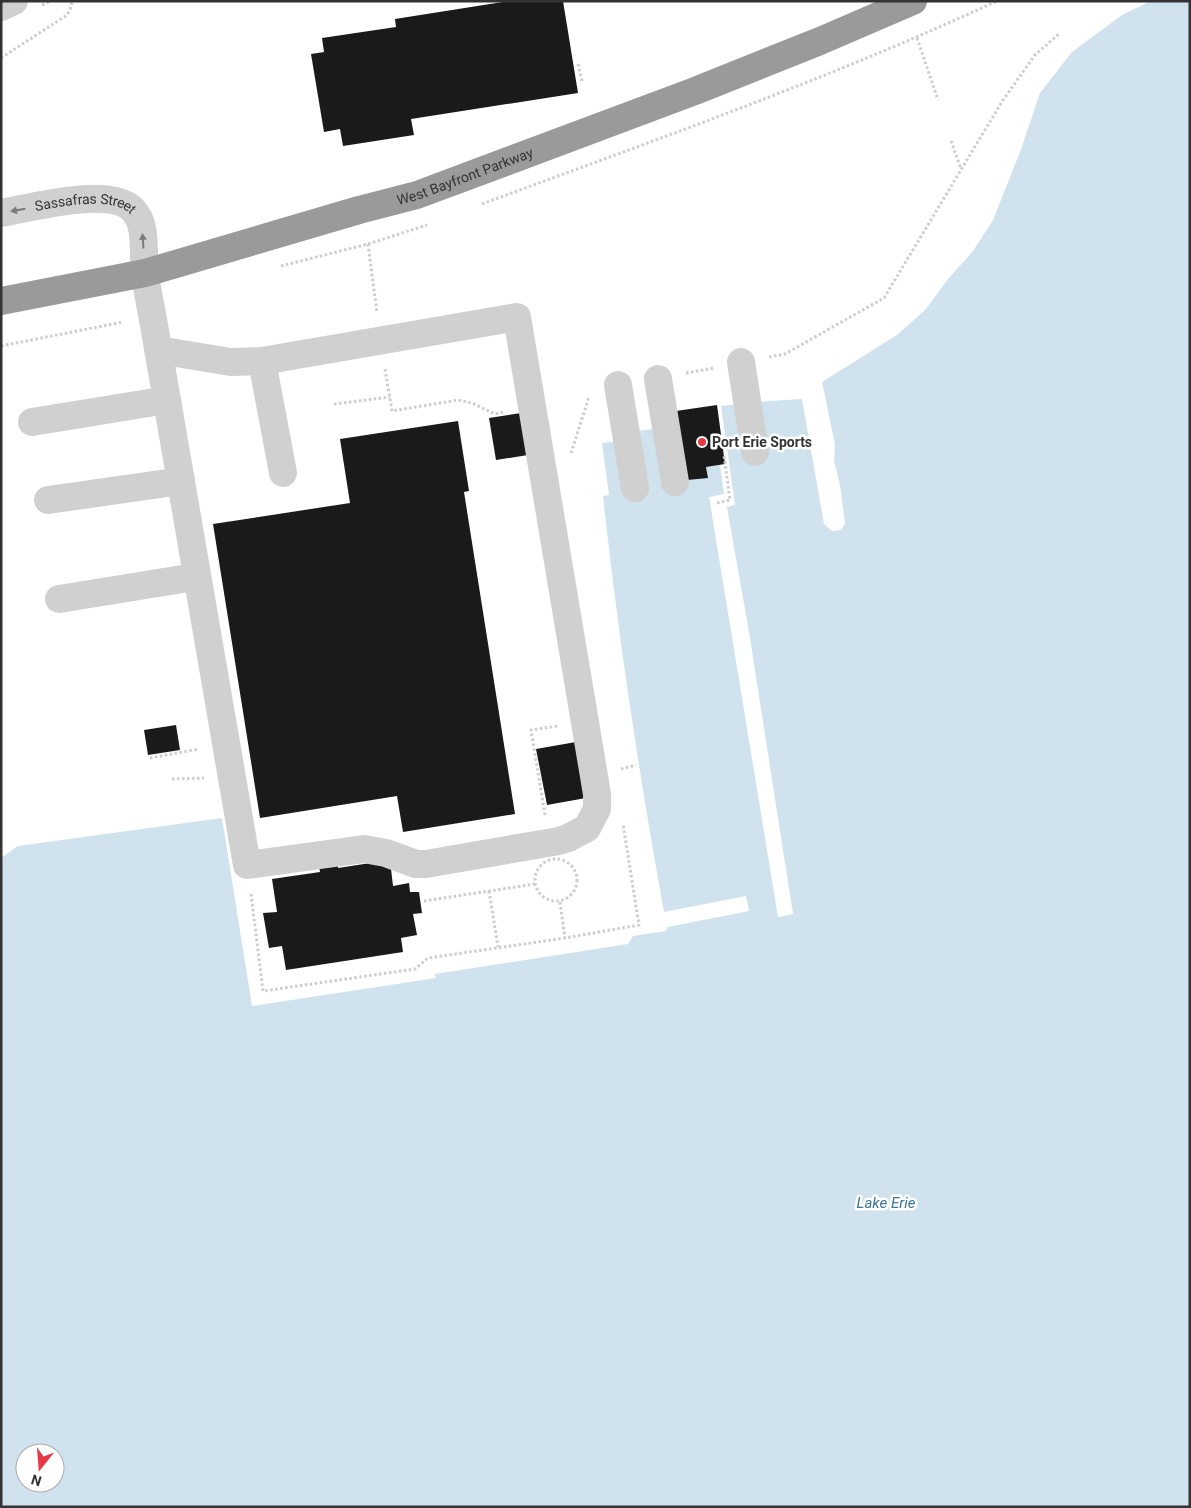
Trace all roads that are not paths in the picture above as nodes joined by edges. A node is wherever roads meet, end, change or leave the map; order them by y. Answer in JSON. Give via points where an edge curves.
{"nodes":[{"id":1,"x":14,"y":1,"type":"edge"},
{"id":2,"x":913,"y":1,"type":"edge"},
{"id":3,"x":1,"y":6,"type":"edge"},
{"id":4,"x":1,"y":213,"type":"edge"},
{"id":5,"x":145,"y":273,"type":"junction"},
{"id":6,"x":1,"y":301,"type":"edge"},
{"id":7,"x":158,"y":350,"type":"junction"},
{"id":8,"x":262,"y":361,"type":"junction"},
{"id":9,"x":741,"y":362,"type":"road end"},
{"id":10,"x":658,"y":379,"type":"road end"},
{"id":11,"x":618,"y":386,"type":"road end"},
{"id":12,"x":167,"y":400,"type":"junction"},
{"id":13,"x":32,"y":422,"type":"dead end"},
{"id":14,"x":755,"y":452,"type":"dead end"},
{"id":15,"x":283,"y":473,"type":"dead end"},
{"id":16,"x":181,"y":480,"type":"junction"},
{"id":17,"x":675,"y":482,"type":"dead end"},
{"id":18,"x":635,"y":488,"type":"dead end"},
{"id":19,"x":48,"y":500,"type":"dead end"},
{"id":20,"x":196,"y":577,"type":"junction"},
{"id":21,"x":59,"y":599,"type":"dead end"}],
"edges":[{"from":1,"to":3,"type":"street"},
{"from":2,"to":5,"type":"highway","name":"West Bayfront Parkway","via":[[695,91],[417,195]]},
{"from":5,"to":4,"type":"street","name":"Sassafras Street","one_way":true,"via":[[142,228],[133,210],[125,204],[110,199],[79,199]]},
{"from":5,"to":6,"type":"highway","name":"West Bayfront Parkway"},
{"from":5,"to":7,"type":"street","name":"Sassafras Street"},
{"from":7,"to":8,"type":"street","via":[[231,362]]},
{"from":7,"to":12,"type":"street","name":"Sassafras Street"},
{"from":8,"to":15,"type":"street"},
{"from":8,"to":20,"type":"street","name":"Sassafras Street","via":[[517,317],[598,794],[597,809],[587,828],[559,841],[426,864],[364,849],[247,866]]},
{"from":9,"to":14,"type":"street"},
{"from":10,"to":17,"type":"street"},
{"from":11,"to":18,"type":"street"},
{"from":12,"to":13,"type":"street"},
{"from":12,"to":16,"type":"street","name":"Sassafras Street"},
{"from":16,"to":19,"type":"street"},
{"from":16,"to":20,"type":"street","name":"Sassafras Street"},
{"from":20,"to":21,"type":"street"}]}
